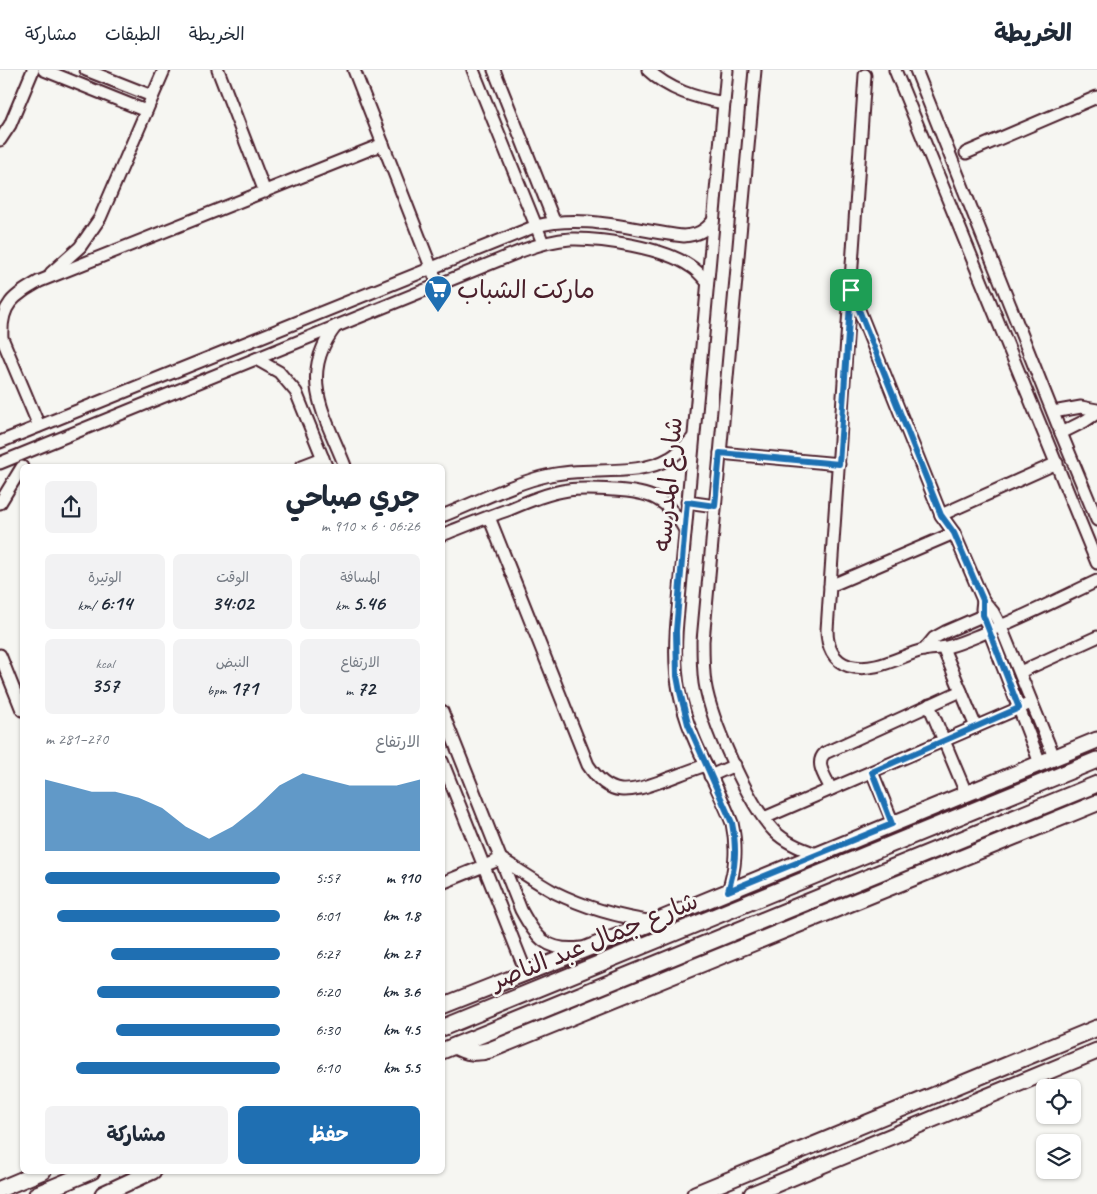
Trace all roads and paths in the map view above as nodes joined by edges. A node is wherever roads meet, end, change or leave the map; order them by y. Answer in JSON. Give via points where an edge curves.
{"nodes":[{"id":1,"x":33,"y":70,"type":"edge"},
{"id":2,"x":44,"y":70,"type":"edge"},
{"id":3,"x":86,"y":70,"type":"edge"},
{"id":4,"x":164,"y":70,"type":"edge"},
{"id":5,"x":218,"y":70,"type":"edge"},
{"id":6,"x":354,"y":70,"type":"edge"},
{"id":7,"x":473,"y":70,"type":"edge"},
{"id":8,"x":494,"y":70,"type":"edge"},
{"id":9,"x":648,"y":70,"type":"edge"},
{"id":10,"x":727,"y":70,"type":"edge"},
{"id":11,"x":755,"y":70,"type":"edge"},
{"id":12,"x":895,"y":70,"type":"edge"},
{"id":13,"x":916,"y":70,"type":"edge"},
{"id":14,"x":865,"y":75,"type":"dead end"},
{"id":15,"x":152,"y":96,"type":"junction"},
{"id":16,"x":1097,"y":97,"type":"edge"},
{"id":17,"x":724,"y":103,"type":"junction"},
{"id":18,"x":146,"y":111,"type":"junction"},
{"id":19,"x":0,"y":140,"type":"edge"},
{"id":20,"x":383,"y":144,"type":"junction"},
{"id":21,"x":966,"y":153,"type":"dead end"},
{"id":22,"x":956,"y":169,"type":"junction"},
{"id":23,"x":939,"y":176,"type":"junction"},
{"id":24,"x":265,"y":192,"type":"junction"},
{"id":25,"x":554,"y":221,"type":"junction"},
{"id":26,"x":712,"y":221,"type":"junction"},
{"id":27,"x":536,"y":226,"type":"junction"},
{"id":28,"x":543,"y":243,"type":"junction"},
{"id":29,"x":432,"y":267,"type":"junction"},
{"id":30,"x":40,"y":281,"type":"junction"},
{"id":31,"x":708,"y":282,"type":"junction"},
{"id":32,"x":438,"y":284,"type":"junction"},
{"id":33,"x":851,"y":290,"type":"junction"},
{"id":34,"x":336,"y":326,"type":"junction"},
{"id":35,"x":256,"y":359,"type":"junction"},
{"id":36,"x":322,"y":409,"type":"junction"},
{"id":37,"x":1097,"y":411,"type":"edge"},
{"id":38,"x":1053,"y":412,"type":"junction"},
{"id":39,"x":306,"y":416,"type":"junction"},
{"id":40,"x":39,"y":426,"type":"junction"},
{"id":41,"x":1061,"y":433,"type":"junction"},
{"id":42,"x":693,"y":438,"type":"junction"},
{"id":43,"x":0,"y":442,"type":"edge"},
{"id":44,"x":38,"y":447,"type":"junction"},
{"id":45,"x":720,"y":453,"type":"junction"},
{"id":46,"x":0,"y":462,"type":"edge"},
{"id":47,"x":324,"y":462,"type":"edge"},
{"id":48,"x":25,"y":464,"type":"edge"},
{"id":49,"x":344,"y":464,"type":"edge"},
{"id":50,"x":839,"y":464,"type":"junction"},
{"id":51,"x":1057,"y":464,"type":"junction"},
{"id":52,"x":20,"y":472,"type":"edge"},
{"id":53,"x":687,"y":502,"type":"junction"},
{"id":54,"x":0,"y":503,"type":"edge"},
{"id":55,"x":715,"y":506,"type":"junction"},
{"id":56,"x":445,"y":515,"type":"edge"},
{"id":57,"x":941,"y":515,"type":"junction"},
{"id":58,"x":489,"y":517,"type":"junction"},
{"id":59,"x":1097,"y":520,"type":"edge"},
{"id":60,"x":685,"y":530,"type":"junction"},
{"id":61,"x":954,"y":533,"type":"junction"},
{"id":62,"x":445,"y":534,"type":"edge"},
{"id":63,"x":1097,"y":563,"type":"edge"},
{"id":64,"x":1097,"y":581,"type":"edge"},
{"id":65,"x":830,"y":586,"type":"junction"},
{"id":66,"x":988,"y":613,"type":"junction"},
{"id":67,"x":1001,"y":627,"type":"junction"},
{"id":68,"x":989,"y":631,"type":"junction"},
{"id":69,"x":1097,"y":636,"type":"edge"},
{"id":70,"x":943,"y":648,"type":"junction"},
{"id":71,"x":924,"y":650,"type":"junction"},
{"id":72,"x":0,"y":655,"type":"edge"},
{"id":73,"x":1020,"y":672,"type":"junction"},
{"id":74,"x":961,"y":691,"type":"junction"},
{"id":75,"x":1032,"y":703,"type":"junction"},
{"id":76,"x":20,"y":705,"type":"edge"},
{"id":77,"x":929,"y":706,"type":"junction"},
{"id":78,"x":1019,"y":708,"type":"junction"},
{"id":79,"x":445,"y":719,"type":"edge"},
{"id":80,"x":976,"y":727,"type":"junction"},
{"id":81,"x":944,"y":740,"type":"junction"},
{"id":82,"x":1097,"y":740,"type":"edge"},
{"id":83,"x":1047,"y":760,"type":"junction"},
{"id":84,"x":1097,"y":760,"type":"edge"},
{"id":85,"x":735,"y":765,"type":"junction"},
{"id":86,"x":445,"y":768,"type":"edge"},
{"id":87,"x":708,"y":770,"type":"junction"},
{"id":88,"x":872,"y":772,"type":"junction"},
{"id":89,"x":1097,"y":784,"type":"edge"},
{"id":90,"x":831,"y":789,"type":"junction"},
{"id":91,"x":966,"y":793,"type":"junction"},
{"id":92,"x":1097,"y":803,"type":"edge"},
{"id":93,"x":764,"y":818,"type":"junction"},
{"id":94,"x":892,"y":824,"type":"junction"},
{"id":95,"x":988,"y":828,"type":"junction"},
{"id":96,"x":994,"y":845,"type":"junction"},
{"id":97,"x":817,"y":854,"type":"junction"},
{"id":98,"x":501,"y":859,"type":"junction"},
{"id":99,"x":484,"y":866,"type":"junction"},
{"id":100,"x":445,"y":882,"type":"edge"},
{"id":101,"x":728,"y":891,"type":"junction"},
{"id":102,"x":654,"y":922,"type":"junction"},
{"id":103,"x":734,"y":932,"type":"junction"},
{"id":104,"x":590,"y":947,"type":"junction"},
{"id":105,"x":740,"y":948,"type":"junction"},
{"id":106,"x":526,"y":972,"type":"junction"},
{"id":107,"x":445,"y":1005,"type":"edge"},
{"id":108,"x":445,"y":1027,"type":"edge"},
{"id":109,"x":1097,"y":1028,"type":"edge"},
{"id":110,"x":449,"y":1048,"type":"edge"},
{"id":111,"x":1097,"y":1051,"type":"edge"},
{"id":112,"x":35,"y":1174,"type":"edge"},
{"id":113,"x":85,"y":1174,"type":"edge"},
{"id":114,"x":146,"y":1174,"type":"edge"},
{"id":115,"x":0,"y":1189,"type":"edge"},
{"id":116,"x":37,"y":1194,"type":"edge"},
{"id":117,"x":103,"y":1194,"type":"edge"},
{"id":118,"x":695,"y":1194,"type":"edge"},
{"id":119,"x":752,"y":1194,"type":"edge"}],
"edges":[{"from":1,"to":19,"type":"street","via":[[10,125]]},
{"from":2,"to":18,"type":"street"},
{"from":3,"to":15,"type":"street"},
{"from":4,"to":15,"type":"street"},
{"from":5,"to":24,"type":"street"},
{"from":6,"to":20,"type":"street"},
{"from":7,"to":27,"type":"street"},
{"from":8,"to":25,"type":"street"},
{"from":9,"to":17,"type":"street","via":[[686,94]]},
{"from":10,"to":17,"type":"street","name":"شارع المدرسه"},
{"from":11,"to":45,"type":"street","name":"شارع المدرسه"},
{"from":12,"to":23,"type":"street"},
{"from":13,"to":22,"type":"street"},
{"from":14,"to":33,"type":"street"},
{"from":15,"to":18,"type":"street"},
{"from":16,"to":21,"type":"street"},
{"from":17,"to":26,"type":"street","name":"شارع المدرسه"},
{"from":18,"to":30,"type":"street","via":[[108,202],[91,233],[68,259]]},
{"from":20,"to":24,"type":"street"},
{"from":20,"to":29,"type":"street"},
{"from":22,"to":23,"type":"street"},
{"from":22,"to":38,"type":"street"},
{"from":23,"to":51,"type":"street"},
{"from":24,"to":30,"type":"street"},
{"from":25,"to":26,"type":"street","via":[[584,221],[692,236],[708,228]]},
{"from":25,"to":27,"type":"street"},
{"from":26,"to":31,"type":"street","name":"شارع المدرسه"},
{"from":27,"to":28,"type":"street"},
{"from":27,"to":29,"type":"street"},
{"from":28,"to":31,"type":"street","via":[[582,239],[645,249],[680,260]]},
{"from":28,"to":32,"type":"street"},
{"from":29,"to":32,"type":"street"},
{"from":29,"to":40,"type":"street"},
{"from":30,"to":40,"type":"street","via":[[15,295],[7,304],[0,327]]},
{"from":31,"to":42,"type":"street","name":"شارع المدرسه"},
{"from":32,"to":34,"type":"street"},
{"from":33,"to":50,"type":"street"},
{"from":33,"to":57,"type":"street"},
{"from":34,"to":35,"type":"street"},
{"from":34,"to":36,"type":"street","via":[[320,351],[316,365],[316,388]]},
{"from":35,"to":39,"type":"street","via":[[288,381]]},
{"from":35,"to":44,"type":"street"},
{"from":36,"to":39,"type":"street","via":[[315,408]]},
{"from":36,"to":49,"type":"street"},
{"from":37,"to":38,"type":"street","via":[[1081,407]]},
{"from":37,"to":41,"type":"street","via":[[1085,422]]},
{"from":38,"to":41,"type":"street"},
{"from":39,"to":47,"type":"street"},
{"from":40,"to":43,"type":"street"},
{"from":41,"to":59,"type":"street"},
{"from":42,"to":53,"type":"street","name":"شارع المدرسه"},
{"from":42,"to":56,"type":"street","via":[[676,454],[656,464],[642,468],[548,475]]},
{"from":44,"to":46,"type":"street"},
{"from":44,"to":48,"type":"street"},
{"from":45,"to":50,"type":"street"},
{"from":45,"to":55,"type":"street","name":"شارع المدرسه"},
{"from":50,"to":65,"type":"street"},
{"from":51,"to":57,"type":"street"},
{"from":51,"to":63,"type":"street"},
{"from":52,"to":54,"type":"street"},
{"from":53,"to":55,"type":"street"},
{"from":53,"to":60,"type":"street","name":"شارع المدرسه"},
{"from":55,"to":85,"type":"street","name":"شارع المدرسه","via":[[703,665],[709,701]]},
{"from":57,"to":61,"type":"street"},
{"from":58,"to":60,"type":"street","via":[[558,492],[591,489],[628,491],[643,492],[668,506]]},
{"from":58,"to":62,"type":"street"},
{"from":58,"to":87,"type":"street","via":[[585,759],[596,777],[618,790],[632,791]]},
{"from":60,"to":87,"type":"street","name":"شارع المدرسه","via":[[676,631],[677,676],[688,724]]},
{"from":61,"to":65,"type":"street"},
{"from":61,"to":66,"type":"street"},
{"from":64,"to":67,"type":"street"},
{"from":65,"to":71,"type":"street","via":[[827,641],[838,660],[858,668],[882,665]]},
{"from":66,"to":67,"type":"street"},
{"from":66,"to":68,"type":"street"},
{"from":66,"to":71,"type":"street","via":[[934,638]]},
{"from":67,"to":68,"type":"street"},
{"from":67,"to":73,"type":"street"},
{"from":68,"to":70,"type":"street"},
{"from":68,"to":78,"type":"street"},
{"from":69,"to":73,"type":"street"},
{"from":70,"to":71,"type":"street"},
{"from":70,"to":74,"type":"street"},
{"from":72,"to":76,"type":"street"},
{"from":73,"to":75,"type":"street"},
{"from":74,"to":77,"type":"street"},
{"from":74,"to":80,"type":"street"},
{"from":75,"to":78,"type":"street"},
{"from":75,"to":83,"type":"street"},
{"from":77,"to":81,"type":"street"},
{"from":77,"to":90,"type":"street","via":[[825,752],[820,758],[820,765]]},
{"from":78,"to":80,"type":"street"},
{"from":78,"to":83,"type":"street"},
{"from":79,"to":98,"type":"street"},
{"from":80,"to":81,"type":"street"},
{"from":81,"to":88,"type":"street"},
{"from":81,"to":91,"type":"street"},
{"from":82,"to":83,"type":"main road"},
{"from":83,"to":91,"type":"main road"},
{"from":84,"to":108,"type":"main road","name":"شارع جمال عبد الناصر"},
{"from":85,"to":87,"type":"street"},
{"from":85,"to":93,"type":"street","name":"شارع المدرسه"},
{"from":86,"to":99,"type":"street"},
{"from":87,"to":101,"type":"street","name":"شارع المدرسه","via":[[726,807],[735,840],[736,857]]},
{"from":88,"to":90,"type":"street"},
{"from":88,"to":94,"type":"street"},
{"from":89,"to":95,"type":"main road","name":"شارع جمال عبد الناصر"},
{"from":90,"to":93,"type":"street"},
{"from":91,"to":94,"type":"main road"},
{"from":92,"to":96,"type":"main road"},
{"from":93,"to":97,"type":"street","name":"شارع المدرسه","via":[[787,842]]},
{"from":94,"to":97,"type":"main road"},
{"from":95,"to":96,"type":"main road"},
{"from":95,"to":103,"type":"main road","name":"شارع جمال عبد الناصر"},
{"from":96,"to":105,"type":"main road"},
{"from":97,"to":101,"type":"main road"},
{"from":98,"to":99,"type":"street"},
{"from":98,"to":102,"type":"street","via":[[573,901],[607,913]]},
{"from":98,"to":104,"type":"street","via":[[521,910],[536,935],[556,948]]},
{"from":99,"to":100,"type":"street"},
{"from":99,"to":106,"type":"street"},
{"from":101,"to":102,"type":"main road"},
{"from":102,"to":104,"type":"main road"},
{"from":103,"to":105,"type":"main road"},
{"from":103,"to":110,"type":"main road","name":"شارع جمال عبد الناصر"},
{"from":104,"to":106,"type":"main road"},
{"from":105,"to":110,"type":"main road","via":[[490,1050],[471,1053]]},
{"from":106,"to":107,"type":"main road"},
{"from":109,"to":118,"type":"main road"},
{"from":111,"to":119,"type":"main road"},
{"from":112,"to":115,"type":"main road"},
{"from":113,"to":116,"type":"main road"},
{"from":114,"to":117,"type":"main road"}]}
